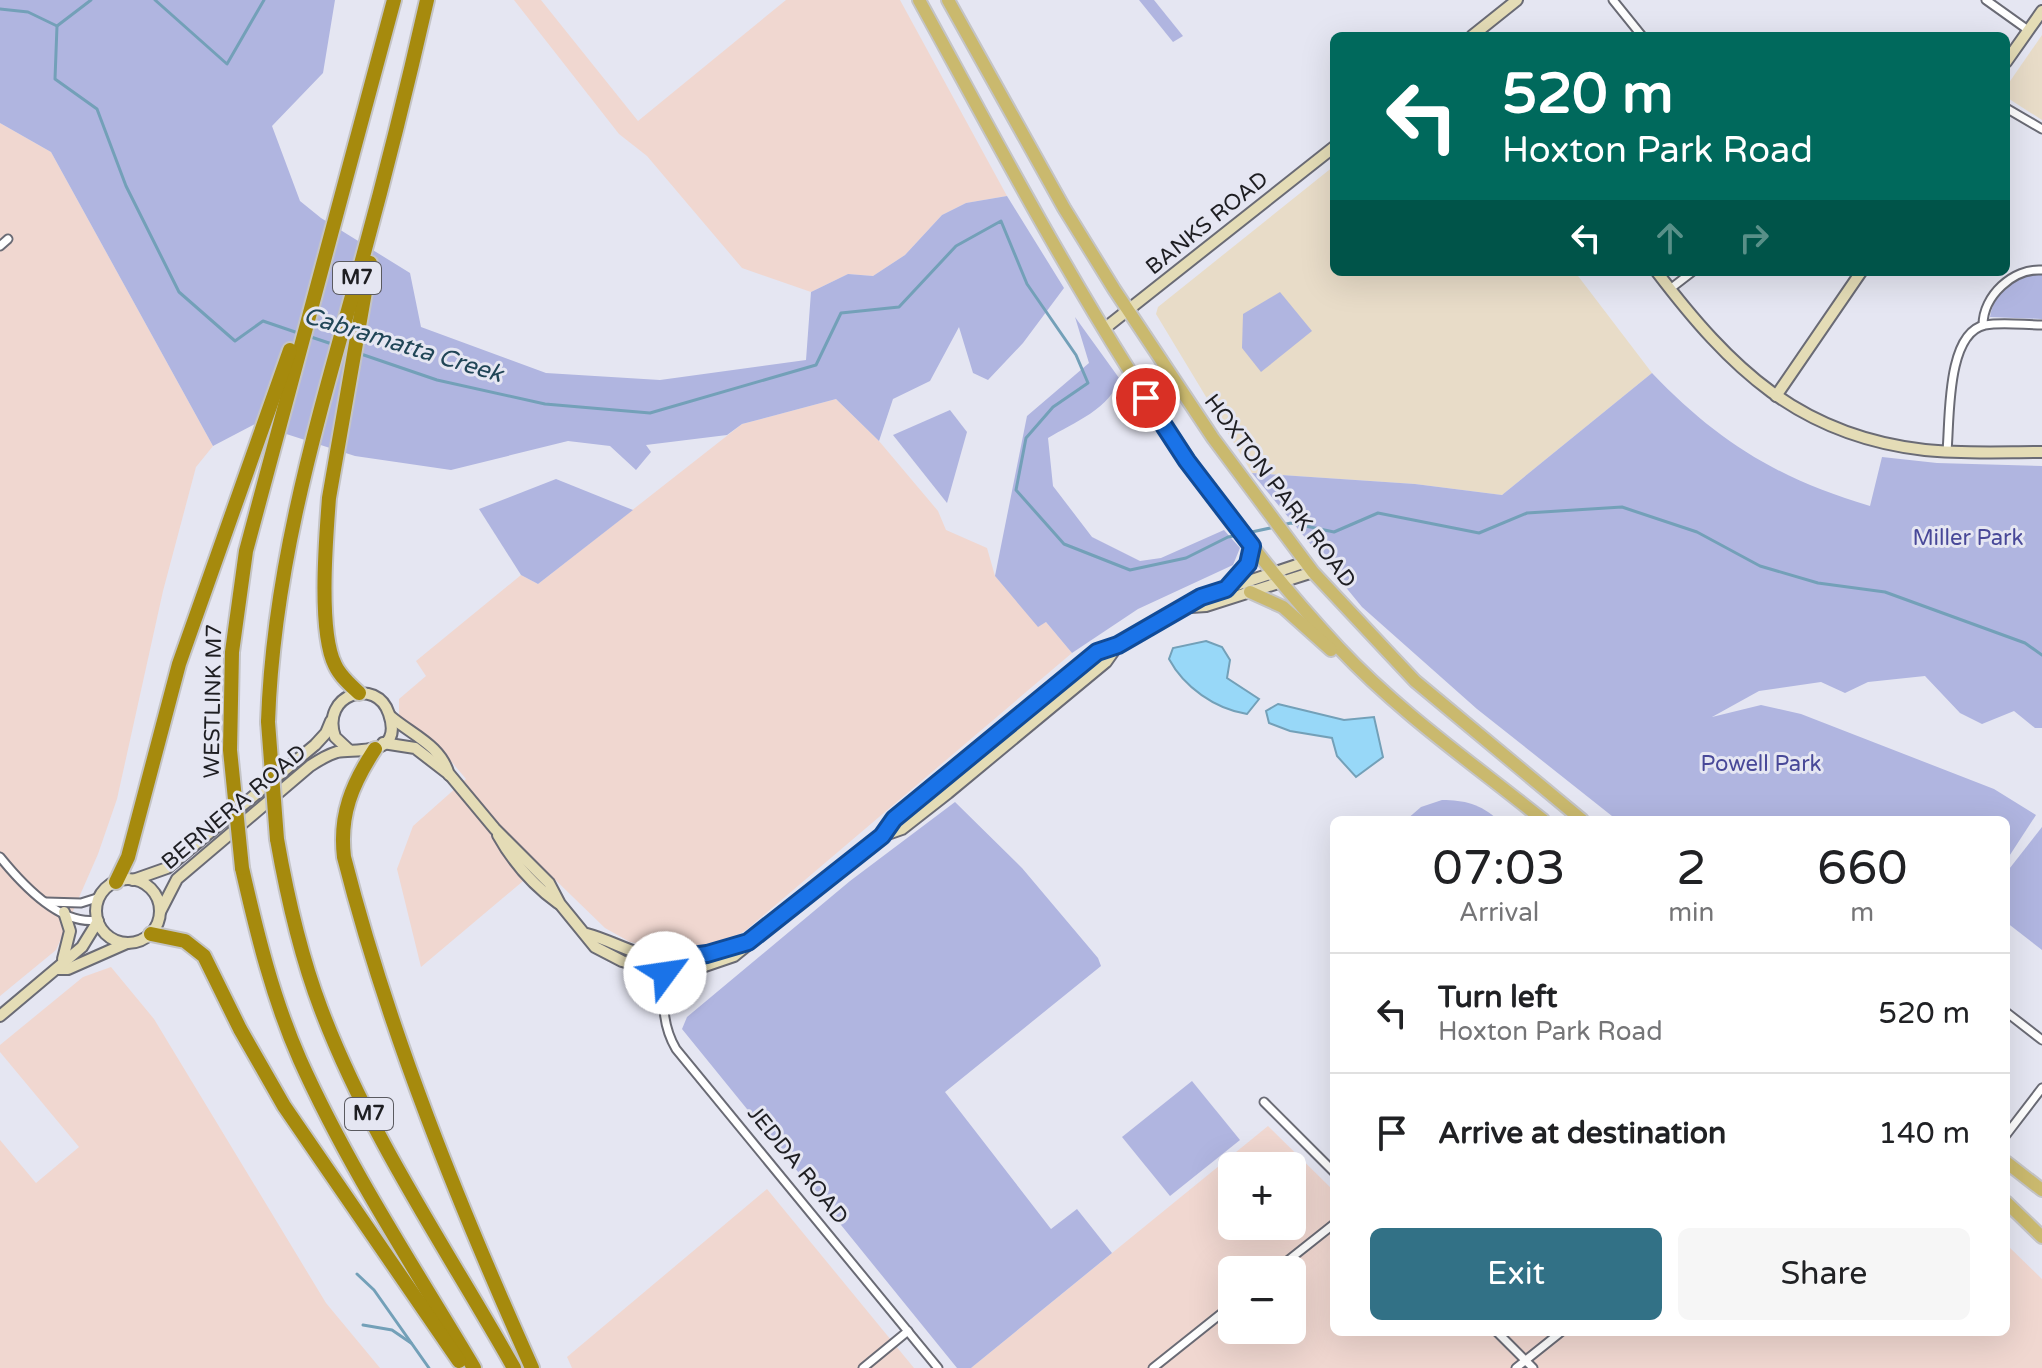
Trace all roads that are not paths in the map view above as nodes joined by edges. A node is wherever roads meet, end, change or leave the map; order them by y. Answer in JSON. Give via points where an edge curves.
{"nodes":[{"id":1,"x":394,"y":0,"type":"edge"},
{"id":2,"x":427,"y":0,"type":"edge"},
{"id":3,"x":919,"y":0,"type":"edge"},
{"id":4,"x":948,"y":0,"type":"edge"},
{"id":5,"x":1517,"y":0,"type":"edge"},
{"id":6,"x":1613,"y":0,"type":"edge"},
{"id":7,"x":1986,"y":0,"type":"edge"},
{"id":8,"x":2042,"y":11,"type":"edge"},
{"id":9,"x":2028,"y":30,"type":"junction"},
{"id":10,"x":1480,"y":32,"type":"edge"},
{"id":11,"x":1639,"y":32,"type":"edge"},
{"id":12,"x":2010,"y":56,"type":"edge"},
{"id":13,"x":2010,"y":110,"type":"edge"},
{"id":14,"x":2042,"y":129,"type":"edge"},
{"id":15,"x":1330,"y":150,"type":"edge"},
{"id":16,"x":383,"y":184,"type":"junction"},
{"id":17,"x":8,"y":239,"type":"dead end"},
{"id":18,"x":328,"y":244,"type":"junction"},
{"id":19,"x":0,"y":246,"type":"edge"},
{"id":20,"x":2042,"y":270,"type":"edge"},
{"id":21,"x":1660,"y":276,"type":"edge"},
{"id":22,"x":1687,"y":276,"type":"edge"},
{"id":23,"x":1858,"y":276,"type":"edge"},
{"id":24,"x":1670,"y":289,"type":"junction"},
{"id":25,"x":1129,"y":311,"type":"junction"},
{"id":26,"x":1983,"y":325,"type":"junction"},
{"id":27,"x":2042,"y":325,"type":"edge"},
{"id":28,"x":1104,"y":329,"type":"junction"},
{"id":29,"x":1776,"y":396,"type":"junction"},
{"id":30,"x":1947,"y":451,"type":"junction"},
{"id":31,"x":2042,"y":452,"type":"edge"},
{"id":32,"x":1253,"y":550,"type":"junction"},
{"id":33,"x":1310,"y":567,"type":"junction"},
{"id":34,"x":1277,"y":578,"type":"junction"},
{"id":35,"x":1226,"y":589,"type":"junction"},
{"id":36,"x":1250,"y":592,"type":"junction"},
{"id":37,"x":1189,"y":607,"type":"junction"},
{"id":38,"x":1375,"y":683,"type":"junction"},
{"id":39,"x":359,"y":693,"type":"junction"},
{"id":40,"x":390,"y":716,"type":"junction"},
{"id":41,"x":332,"y":718,"type":"junction"},
{"id":42,"x":379,"y":746,"type":"junction"},
{"id":43,"x":350,"y":751,"type":"junction"},
{"id":44,"x":450,"y":775,"type":"junction"},
{"id":45,"x":1538,"y":816,"type":"edge"},
{"id":46,"x":1577,"y":816,"type":"edge"},
{"id":47,"x":0,"y":857,"type":"edge"},
{"id":48,"x":133,"y":880,"type":"junction"},
{"id":49,"x":116,"y":882,"type":"junction"},
{"id":50,"x":100,"y":897,"type":"junction"},
{"id":51,"x":46,"y":902,"type":"junction"},
{"id":52,"x":64,"y":912,"type":"junction"},
{"id":53,"x":160,"y":912,"type":"junction"},
{"id":54,"x":98,"y":920,"type":"junction"},
{"id":55,"x":151,"y":934,"type":"junction"},
{"id":56,"x":587,"y":934,"type":"junction"},
{"id":57,"x":748,"y":942,"type":"junction"},
{"id":58,"x":127,"y":943,"type":"junction"},
{"id":59,"x":668,"y":959,"type":"junction"},
{"id":60,"x":60,"y":964,"type":"junction"},
{"id":61,"x":665,"y":973,"type":"junction"},
{"id":62,"x":2010,"y":1015,"type":"edge"},
{"id":63,"x":0,"y":1016,"type":"edge"},
{"id":64,"x":2042,"y":1040,"type":"edge"},
{"id":65,"x":2042,"y":1088,"type":"edge"},
{"id":66,"x":1264,"y":1102,"type":"dead end"},
{"id":67,"x":2010,"y":1130,"type":"edge"},
{"id":68,"x":2010,"y":1165,"type":"edge"},
{"id":69,"x":1330,"y":1168,"type":"edge"},
{"id":70,"x":2042,"y":1190,"type":"edge"},
{"id":71,"x":2010,"y":1206,"type":"edge"},
{"id":72,"x":1330,"y":1227,"type":"edge"},
{"id":73,"x":2042,"y":1237,"type":"edge"},
{"id":74,"x":1294,"y":1256,"type":"edge"},
{"id":75,"x":1218,"y":1316,"type":"edge"},
{"id":76,"x":908,"y":1331,"type":"junction"},
{"id":77,"x":1501,"y":1336,"type":"edge"},
{"id":78,"x":1556,"y":1336,"type":"edge"},
{"id":79,"x":1526,"y":1360,"type":"junction"},
{"id":80,"x":464,"y":1368,"type":"edge"},
{"id":81,"x":474,"y":1368,"type":"edge"},
{"id":82,"x":514,"y":1368,"type":"edge"},
{"id":83,"x":532,"y":1368,"type":"edge"},
{"id":84,"x":863,"y":1368,"type":"edge"},
{"id":85,"x":938,"y":1368,"type":"edge"},
{"id":86,"x":1153,"y":1368,"type":"edge"},
{"id":87,"x":1516,"y":1368,"type":"edge"},
{"id":88,"x":1533,"y":1368,"type":"edge"}],
"edges":[{"from":1,"to":18,"type":"highway","name":"WESTLINK M7","number":"M7"},
{"from":2,"to":16,"type":"highway","number":"M7"},
{"from":3,"to":28,"type":"main road"},
{"from":4,"to":25,"type":"main road","name":"HOXTON PARK ROAD","via":[[1064,208]]},
{"from":5,"to":10,"type":"main road"},
{"from":6,"to":11,"type":"street"},
{"from":7,"to":9,"type":"street"},
{"from":8,"to":9,"type":"main road"},
{"from":9,"to":12,"type":"main road"},
{"from":13,"to":14,"type":"street"},
{"from":15,"to":25,"type":"main road","name":"BANKS ROAD"},
{"from":16,"to":39,"type":"highway","via":[[329,498],[330,653],[339,673]]},
{"from":16,"to":82,"type":"highway","number":"M7","bridge":true,"via":[[300,490],[276,606],[268,722],[277,839],[300,945],[342,1060]]},
{"from":17,"to":19,"type":"street"},
{"from":18,"to":49,"type":"highway","via":[[179,664],[128,857]]},
{"from":18,"to":81,"type":"highway","name":"WESTLINK M7","number":"M7","bridge":true,"via":[[263,479],[238,602],[230,750],[242,868],[269,976],[300,1060],[355,1167]]},
{"from":20,"to":26,"type":"street","via":[[2009,279],[1987,308]]},
{"from":21,"to":24,"type":"main road"},
{"from":22,"to":24,"type":"street"},
{"from":23,"to":29,"type":"main road"},
{"from":24,"to":29,"type":"main road","via":[[1723,353]]},
{"from":25,"to":28,"type":"main road","name":"BANKS ROAD"},
{"from":25,"to":33,"type":"main road","name":"HOXTON PARK ROAD","via":[[1186,399]]},
{"from":26,"to":27,"type":"street"},
{"from":26,"to":30,"type":"street","via":[[1956,356]]},
{"from":28,"to":32,"type":"main road","via":[[1187,461]]},
{"from":29,"to":30,"type":"main road","via":[[1850,433]]},
{"from":30,"to":31,"type":"main road"},
{"from":32,"to":34,"type":"main road"},
{"from":32,"to":35,"type":"main road"},
{"from":33,"to":34,"type":"main road"},
{"from":33,"to":46,"type":"main road","name":"HOXTON PARK ROAD","via":[[1415,681]]},
{"from":34,"to":35,"type":"main road"},
{"from":34,"to":36,"type":"main road"},
{"from":34,"to":38,"type":"main road"},
{"from":35,"to":37,"type":"main road"},
{"from":36,"to":37,"type":"main road"},
{"from":36,"to":38,"type":"main road","via":[[1283,607]]},
{"from":37,"to":57,"type":"main road","via":[[1097,652],[894,819],[882,836]]},
{"from":38,"to":45,"type":"main road"},
{"from":39,"to":40,"type":"main road","via":[[380,700]]},
{"from":39,"to":41,"type":"main road","via":[[341,701]]},
{"from":40,"to":42,"type":"main road","via":[[390,730]]},
{"from":40,"to":44,"type":"main road","via":[[432,746]]},
{"from":41,"to":43,"type":"main road","via":[[335,737]]},
{"from":41,"to":48,"type":"main road","name":"BERNERA ROAD","via":[[315,745],[186,853],[158,874]]},
{"from":42,"to":43,"type":"main road"},
{"from":42,"to":44,"type":"main road","via":[[415,748]]},
{"from":42,"to":83,"type":"highway","via":[[348,798],[342,842],[349,878],[469,1227]]},
{"from":43,"to":53,"type":"main road","name":"BERNERA ROAD","via":[[323,757],[253,814],[177,879]]},
{"from":44,"to":56,"type":"main road","via":[[541,891]]},
{"from":47,"to":51,"type":"street","via":[[30,892]]},
{"from":48,"to":49,"type":"main road"},
{"from":48,"to":53,"type":"main road","via":[[155,895]]},
{"from":49,"to":50,"type":"main road"},
{"from":50,"to":51,"type":"street","via":[[81,903]]},
{"from":50,"to":54,"type":"main road"},
{"from":51,"to":52,"type":"street"},
{"from":52,"to":54,"type":"street"},
{"from":52,"to":60,"type":"main road","via":[[70,931]]},
{"from":53,"to":55,"type":"main road"},
{"from":54,"to":58,"type":"main road","via":[[109,937]]},
{"from":54,"to":60,"type":"main road","via":[[82,947]]},
{"from":55,"to":58,"type":"main road"},
{"from":55,"to":80,"type":"highway","via":[[185,941],[204,956],[284,1106]]},
{"from":56,"to":59,"type":"main road"},
{"from":56,"to":61,"type":"main road","via":[[606,953]]},
{"from":57,"to":59,"type":"main road"},
{"from":57,"to":61,"type":"main road","via":[[715,964]]},
{"from":58,"to":60,"type":"main road","via":[[68,969]]},
{"from":59,"to":61,"type":"street","name":"JEDDA ROAD"},
{"from":60,"to":63,"type":"main road"},
{"from":61,"to":76,"type":"street","name":"JEDDA ROAD","via":[[664,1019],[676,1049]]},
{"from":62,"to":64,"type":"street"},
{"from":65,"to":67,"type":"street"},
{"from":66,"to":69,"type":"street"},
{"from":68,"to":70,"type":"main road"},
{"from":71,"to":73,"type":"main road"},
{"from":72,"to":74,"type":"street"},
{"from":75,"to":86,"type":"street"},
{"from":76,"to":84,"type":"street"},
{"from":76,"to":85,"type":"street","name":"JEDDA ROAD"},
{"from":77,"to":79,"type":"street"},
{"from":78,"to":79,"type":"street"},
{"from":79,"to":87,"type":"street"},
{"from":79,"to":88,"type":"street"}]}
